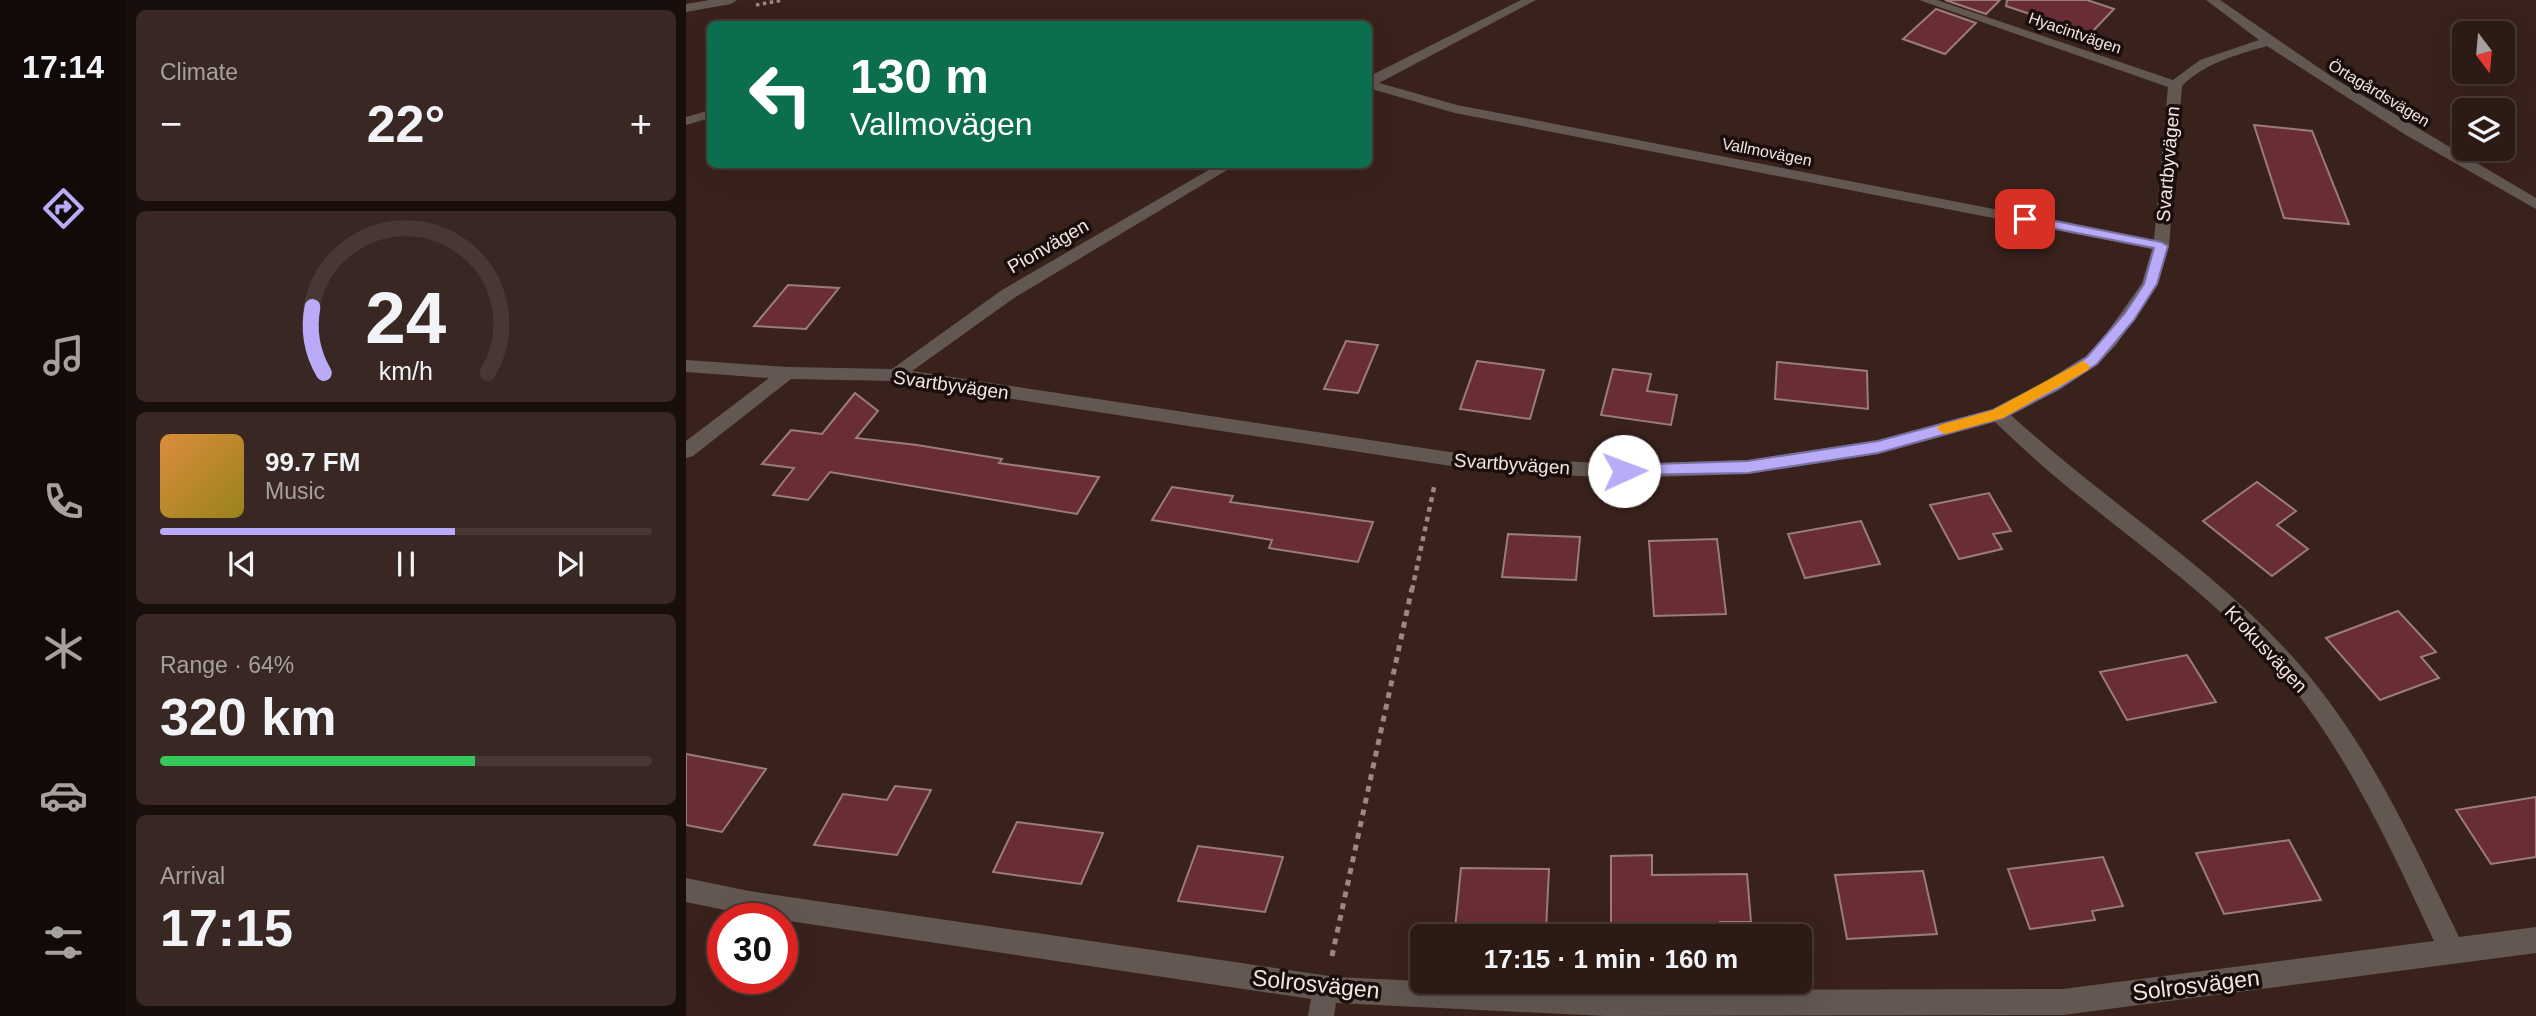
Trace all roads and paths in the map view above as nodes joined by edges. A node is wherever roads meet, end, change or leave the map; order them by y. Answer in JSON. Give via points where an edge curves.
{"nodes":[{"id":1,"x":732,"y":0,"type":"edge"},
{"id":2,"x":1530,"y":0,"type":"edge"},
{"id":3,"x":1925,"y":0,"type":"edge"},
{"id":4,"x":2212,"y":0,"type":"edge"},
{"id":5,"x":686,"y":8,"type":"edge"},
{"id":6,"x":2266,"y":42,"type":"junction"},
{"id":7,"x":1372,"y":81,"type":"edge"},
{"id":8,"x":1372,"y":84,"type":"edge"},
{"id":9,"x":2175,"y":85,"type":"junction"},
{"id":10,"x":707,"y":115,"type":"edge"},
{"id":11,"x":686,"y":121,"type":"edge"},
{"id":12,"x":1223,"y":168,"type":"edge"},
{"id":13,"x":2536,"y":204,"type":"edge"},
{"id":14,"x":2161,"y":246,"type":"junction"},
{"id":15,"x":686,"y":366,"type":"edge"},
{"id":16,"x":787,"y":373,"type":"junction"},
{"id":17,"x":895,"y":375,"type":"junction"},
{"id":18,"x":1998,"y":414,"type":"junction"},
{"id":19,"x":686,"y":451,"type":"edge"},
{"id":20,"x":1441,"y":459,"type":"junction"},
{"id":21,"x":686,"y":890,"type":"edge"},
{"id":22,"x":2536,"y":940,"type":"edge"},
{"id":23,"x":2453,"y":952,"type":"junction"},
{"id":24,"x":1326,"y":988,"type":"junction"},
{"id":25,"x":1321,"y":1016,"type":"edge"}],
"edges":[{"from":1,"to":5,"type":"street"},
{"from":2,"to":7,"type":"street"},
{"from":3,"to":9,"type":"street","name":"Hyacintvägen"},
{"from":4,"to":6,"type":"street","name":"Örtagårdsvägen"},
{"from":6,"to":9,"type":"street","name":"Svartbyvägen","via":[[2206,63]]},
{"from":6,"to":13,"type":"street","name":"Örtagårdsvägen"},
{"from":8,"to":14,"type":"street","name":"Vallmovägen","via":[[1455,109]]},
{"from":9,"to":14,"type":"street","name":"Svartbyvägen"},
{"from":10,"to":11,"type":"street"},
{"from":12,"to":17,"type":"street","name":"Pionvägen","via":[[1008,294]]},
{"from":14,"to":18,"type":"street","name":"Svartbyvägen","via":[[2150,284],[2092,360]]},
{"from":15,"to":16,"type":"street","name":"Svartbyvägen"},
{"from":16,"to":17,"type":"street","name":"Svartbyvägen"},
{"from":16,"to":19,"type":"street"},
{"from":17,"to":20,"type":"street","name":"Svartbyvägen"},
{"from":18,"to":20,"type":"street","name":"Svartbyvägen","via":[[1878,447],[1748,467],[1624,471]]},
{"from":18,"to":23,"type":"street","name":"Krokusvägen","via":[[2165,552],[2272,650],[2318,705],[2381,802]]},
{"from":20,"to":24,"type":"path"},
{"from":21,"to":24,"type":"street","name":"Solrosvägen"},
{"from":22,"to":23,"type":"street","name":"Solrosvägen"},
{"from":23,"to":24,"type":"street","name":"Solrosvägen","via":[[2063,1002],[1607,1003]]},
{"from":24,"to":25,"type":"street"}]}
